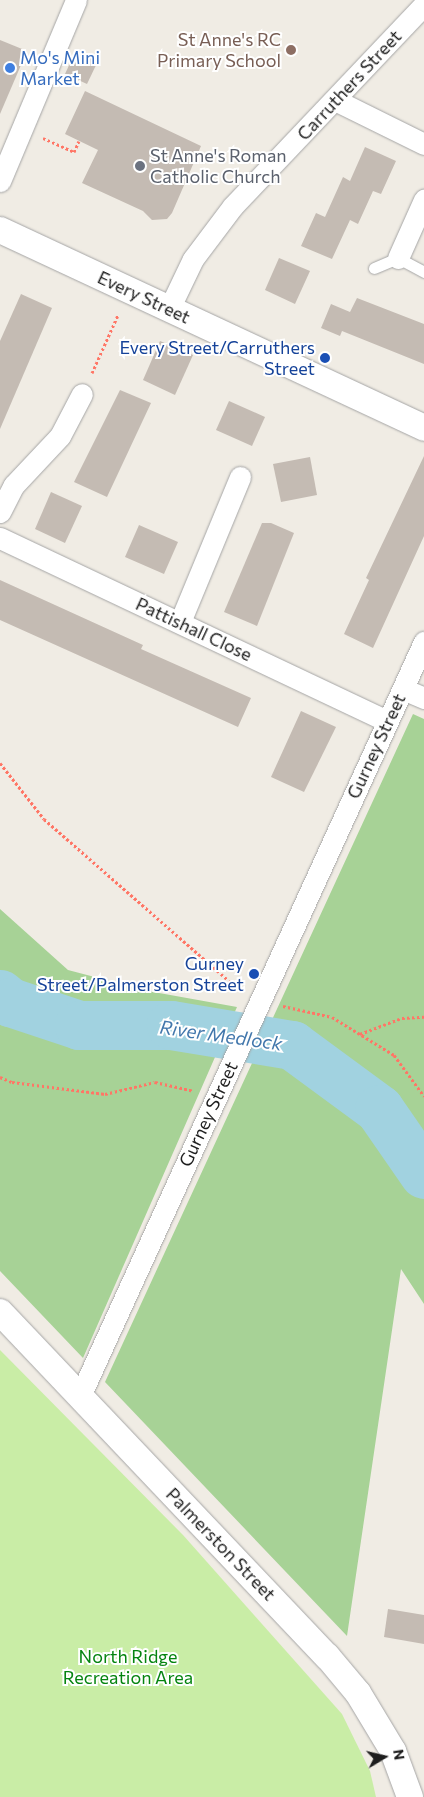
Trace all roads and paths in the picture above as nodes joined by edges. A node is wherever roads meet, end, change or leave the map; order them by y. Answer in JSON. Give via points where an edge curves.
{"nodes":[{"id":1,"x":76,"y":0,"type":"edge"},
{"id":2,"x":424,"y":5,"type":"edge"},
{"id":3,"x":335,"y":100,"type":"junction"},
{"id":4,"x":22,"y":128,"type":"junction"},
{"id":5,"x":79,"y":141,"type":"dead end"},
{"id":6,"x":424,"y":144,"type":"edge"},
{"id":7,"x":0,"y":181,"type":"edge"},
{"id":8,"x":424,"y":200,"type":"edge"},
{"id":9,"x":0,"y":230,"type":"edge"},
{"id":10,"x":398,"y":258,"type":"junction"},
{"id":11,"x":374,"y":268,"type":"dead end"},
{"id":12,"x":424,"y":272,"type":"edge"},
{"id":13,"x":130,"y":290,"type":"junction"},
{"id":14,"x":169,"y":309,"type":"junction"},
{"id":15,"x":82,"y":394,"type":"joint"},
{"id":16,"x":424,"y":428,"type":"edge"},
{"id":17,"x":240,"y":477,"type":"dead end"},
{"id":18,"x":0,"y":512,"type":"edge"},
{"id":19,"x":0,"y":538,"type":"edge"},
{"id":20,"x":180,"y":622,"type":"junction"},
{"id":21,"x":424,"y":642,"type":"edge"},
{"id":22,"x":403,"y":689,"type":"junction"},
{"id":23,"x":424,"y":698,"type":"edge"},
{"id":24,"x":387,"y":721,"type":"junction"},
{"id":25,"x":0,"y":763,"type":"edge"},
{"id":26,"x":261,"y":999,"type":"junction"},
{"id":27,"x":424,"y":1017,"type":"edge"},
{"id":28,"x":360,"y":1034,"type":"junction"},
{"id":29,"x":0,"y":1078,"type":"edge"},
{"id":30,"x":424,"y":1096,"type":"edge"},
{"id":31,"x":216,"y":1097,"type":"junction"},
{"id":32,"x":0,"y":1312,"type":"edge"},
{"id":33,"x":80,"y":1396,"type":"junction"},
{"id":34,"x":410,"y":1797,"type":"edge"}],
"edges":[{"from":1,"to":4,"type":"street"},
{"from":2,"to":3,"type":"street","name":"Carruthers Street"},
{"from":3,"to":6,"type":"street"},
{"from":3,"to":14,"type":"street","name":"Carruthers Street","via":[[233,206],[192,259]]},
{"from":4,"to":5,"type":"path","via":[[74,152]]},
{"from":4,"to":7,"type":"street"},
{"from":8,"to":10,"type":"street"},
{"from":9,"to":13,"type":"street","name":"Every Street"},
{"from":10,"to":11,"type":"lane"},
{"from":10,"to":12,"type":"lane"},
{"from":13,"to":14,"type":"street","name":"Every Street"},
{"from":13,"to":15,"type":"path"},
{"from":14,"to":16,"type":"street","name":"Every Street"},
{"from":15,"to":18,"type":"street","via":[[60,436],[14,485]]},
{"from":17,"to":20,"type":"street"},
{"from":19,"to":20,"type":"street","name":"Pattishall Close"},
{"from":20,"to":24,"type":"street","name":"Pattishall Close"},
{"from":21,"to":22,"type":"street","name":"Gurney Street"},
{"from":22,"to":23,"type":"street"},
{"from":22,"to":24,"type":"street","name":"Gurney Street"},
{"from":24,"to":26,"type":"street","name":"Gurney Street"},
{"from":25,"to":26,"type":"path","via":[[44,819]]},
{"from":26,"to":28,"type":"path","via":[[332,1017]]},
{"from":26,"to":31,"type":"street","name":"Gurney Street"},
{"from":27,"to":28,"type":"path","via":[[402,1018]]},
{"from":28,"to":30,"type":"path","via":[[394,1055]]},
{"from":29,"to":31,"type":"path","via":[[105,1094],[155,1082]]},
{"from":31,"to":33,"type":"street","name":"Gurney Street"},
{"from":32,"to":33,"type":"street","name":"Palmerston Street"},
{"from":33,"to":34,"type":"street","name":"Palmerston Street","via":[[327,1656],[358,1694],[393,1751]]}]}
